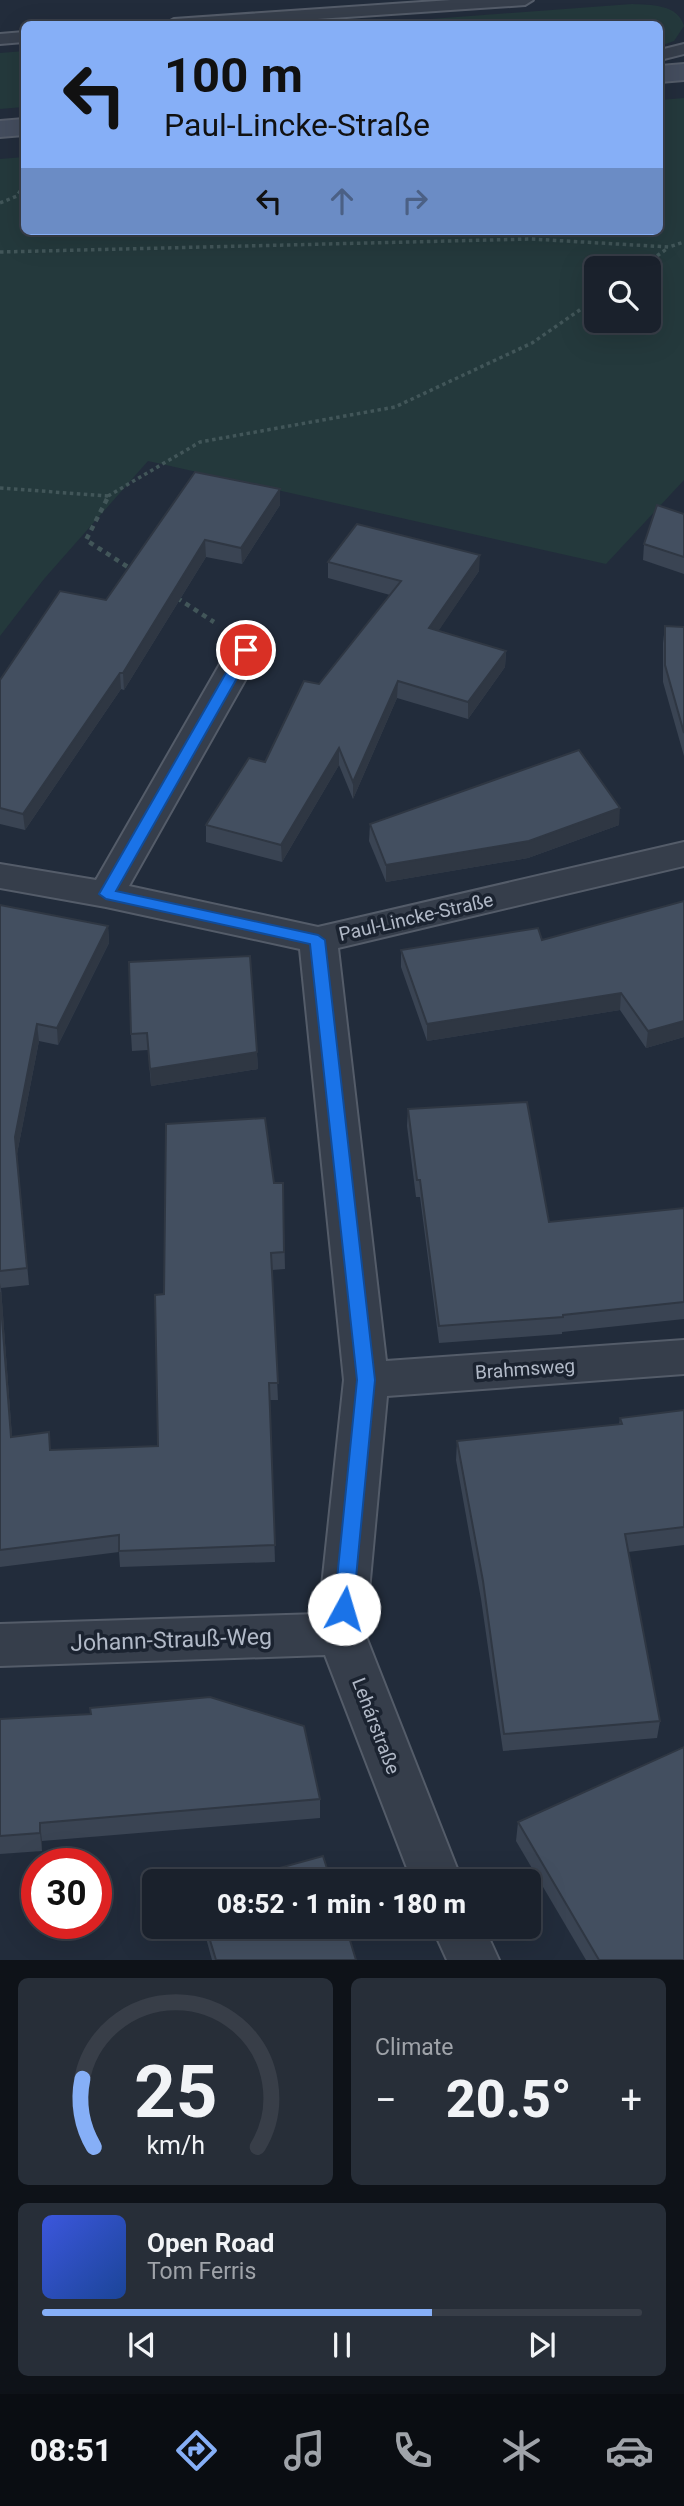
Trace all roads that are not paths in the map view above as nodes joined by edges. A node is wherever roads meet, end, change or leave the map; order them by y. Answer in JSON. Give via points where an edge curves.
{"nodes":[{"id":1,"x":217,"y":0,"type":"edge"},
{"id":2,"x":525,"y":0,"type":"edge"},
{"id":3,"x":223,"y":20,"type":"junction"},
{"id":4,"x":211,"y":21,"type":"edge"},
{"id":5,"x":21,"y":37,"type":"edge"},
{"id":6,"x":0,"y":39,"type":"edge"},
{"id":7,"x":684,"y":49,"type":"edge"},
{"id":8,"x":663,"y":54,"type":"edge"},
{"id":9,"x":684,"y":72,"type":"edge"},
{"id":10,"x":663,"y":74,"type":"edge"},
{"id":11,"x":21,"y":127,"type":"edge"},
{"id":12,"x":0,"y":129,"type":"edge"},
{"id":13,"x":246,"y":650,"type":"road end"},
{"id":14,"x":684,"y":854,"type":"edge"},
{"id":15,"x":0,"y":876,"type":"edge"},
{"id":16,"x":106,"y":894,"type":"junction"},
{"id":17,"x":318,"y":940,"type":"junction"},
{"id":18,"x":684,"y":1357,"type":"edge"},
{"id":19,"x":366,"y":1380,"type":"junction"},
{"id":20,"x":341,"y":1634,"type":"junction"},
{"id":21,"x":0,"y":1645,"type":"edge"},
{"id":22,"x":432,"y":1869,"type":"edge"},
{"id":23,"x":463,"y":1939,"type":"edge"},
{"id":24,"x":473,"y":1960,"type":"edge"}],
"edges":[{"from":1,"to":3,"type":"lane"},
{"from":2,"to":3,"type":"lane"},
{"from":3,"to":4,"type":"lane"},
{"from":5,"to":6,"type":"lane"},
{"from":7,"to":8,"type":"lane"},
{"from":9,"to":10,"type":"main road"},
{"from":11,"to":12,"type":"main road"},
{"from":13,"to":16,"type":"street"},
{"from":14,"to":17,"type":"street","name":"Paul-Lincke-Straße"},
{"from":15,"to":16,"type":"street","name":"Paul-Lincke-Straße"},
{"from":16,"to":17,"type":"street","name":"Paul-Lincke-Straße"},
{"from":17,"to":19,"type":"street","name":"Lehárstraße"},
{"from":18,"to":19,"type":"street","name":"Brahmsweg"},
{"from":19,"to":20,"type":"street","name":"Lehárstraße"},
{"from":20,"to":21,"type":"street","name":"Johann-Strauß-Weg"},
{"from":20,"to":22,"type":"street","name":"Lehárstraße"},
{"from":23,"to":24,"type":"street"}]}
